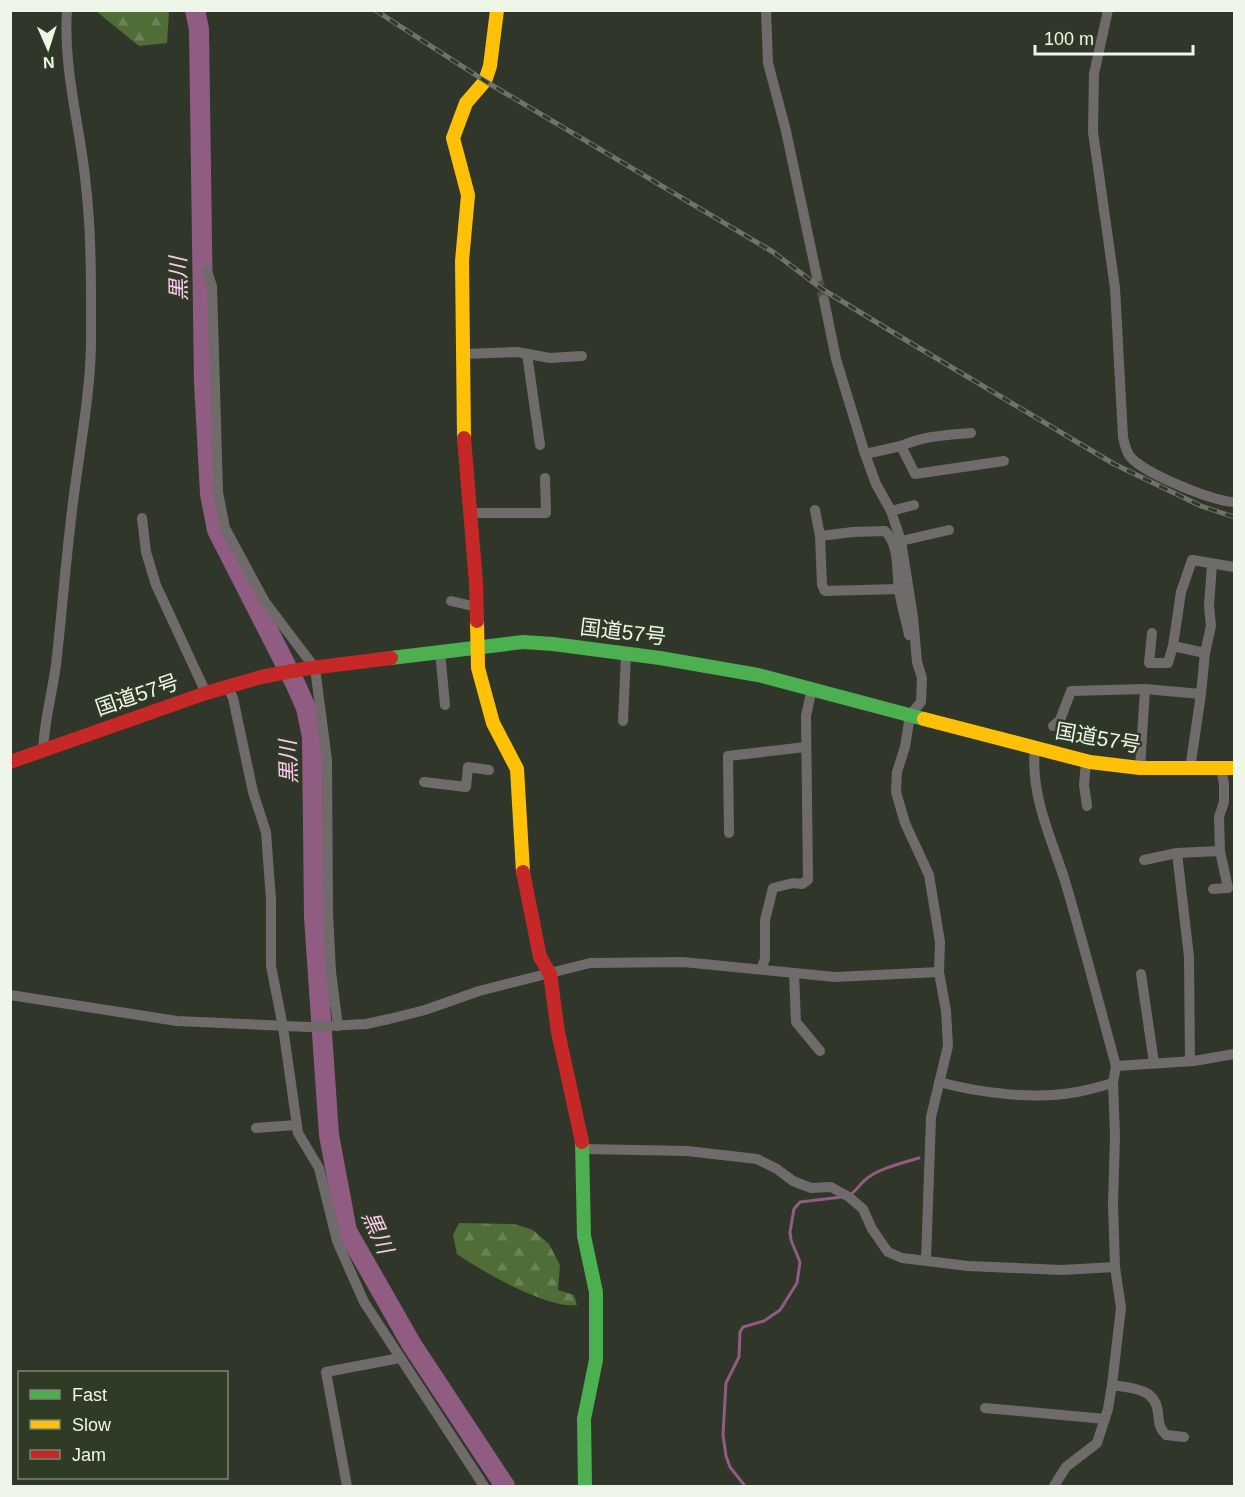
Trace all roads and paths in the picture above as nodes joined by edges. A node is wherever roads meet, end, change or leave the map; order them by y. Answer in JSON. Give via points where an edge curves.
{"nodes":[{"id":1,"x":67,"y":10,"type":"edge"},
{"id":2,"x":496,"y":10,"type":"edge"},
{"id":3,"x":766,"y":10,"type":"edge"},
{"id":4,"x":1108,"y":10,"type":"edge"},
{"id":5,"x":207,"y":271,"type":"dead end"},
{"id":6,"x":817,"y":278,"type":"tunnel mouth"},
{"id":7,"x":824,"y":300,"type":"tunnel mouth"},
{"id":8,"x":464,"y":354,"type":"junction"},
{"id":9,"x":526,"y":354,"type":"junction"},
{"id":10,"x":582,"y":356,"type":"dead end"},
{"id":11,"x":971,"y":433,"type":"dead end"},
{"id":12,"x":540,"y":445,"type":"dead end"},
{"id":13,"x":901,"y":446,"type":"junction"},
{"id":14,"x":865,"y":454,"type":"junction"},
{"id":15,"x":1004,"y":460,"type":"dead end"},
{"id":16,"x":545,"y":478,"type":"dead end"},
{"id":17,"x":1234,"y":502,"type":"edge"},
{"id":18,"x":914,"y":505,"type":"dead end"},
{"id":19,"x":814,"y":510,"type":"dead end"},
{"id":20,"x":891,"y":511,"type":"junction"},
{"id":21,"x":470,"y":513,"type":"junction"},
{"id":22,"x":142,"y":518,"type":"dead end"},
{"id":23,"x":950,"y":530,"type":"dead end"},
{"id":24,"x":820,"y":536,"type":"junction"},
{"id":25,"x":901,"y":541,"type":"junction"},
{"id":26,"x":1212,"y":564,"type":"junction"},
{"id":27,"x":1234,"y":567,"type":"edge"},
{"id":28,"x":899,"y":589,"type":"junction"},
{"id":29,"x":451,"y":601,"type":"dead end"},
{"id":30,"x":477,"y":607,"type":"junction"},
{"id":31,"x":1152,"y":633,"type":"dead end"},
{"id":32,"x":1173,"y":646,"type":"junction"},
{"id":33,"x":478,"y":647,"type":"junction"},
{"id":34,"x":440,"y":652,"type":"junction"},
{"id":35,"x":1205,"y":653,"type":"junction"},
{"id":36,"x":626,"y":654,"type":"junction"},
{"id":37,"x":917,"y":662,"type":"junction"},
{"id":38,"x":309,"y":669,"type":"junction"},
{"id":39,"x":227,"y":686,"type":"junction"},
{"id":40,"x":812,"y":688,"type":"junction"},
{"id":41,"x":1144,"y":689,"type":"junction"},
{"id":42,"x":206,"y":693,"type":"junction"},
{"id":43,"x":1201,"y":694,"type":"junction"},
{"id":44,"x":445,"y":705,"type":"dead end"},
{"id":45,"x":910,"y":715,"type":"junction"},
{"id":46,"x":623,"y":721,"type":"dead end"},
{"id":47,"x":1053,"y":726,"type":"dead end"},
{"id":48,"x":806,"y":747,"type":"junction"},
{"id":49,"x":1035,"y":748,"type":"junction"},
{"id":50,"x":43,"y":750,"type":"junction"},
{"id":51,"x":1086,"y":761,"type":"junction"},
{"id":52,"x":10,"y":762,"type":"edge"},
{"id":53,"x":1140,"y":768,"type":"junction"},
{"id":54,"x":1228,"y":768,"type":"edge"},
{"id":55,"x":1190,"y":769,"type":"junction"},
{"id":56,"x":489,"y":770,"type":"dead end"},
{"id":57,"x":424,"y":782,"type":"dead end"},
{"id":58,"x":1087,"y":806,"type":"dead end"},
{"id":59,"x":729,"y":833,"type":"dead end"},
{"id":60,"x":1220,"y":851,"type":"junction"},
{"id":61,"x":1178,"y":853,"type":"junction"},
{"id":62,"x":1144,"y":861,"type":"dead end"},
{"id":63,"x":1213,"y":889,"type":"dead end"},
{"id":64,"x":761,"y":969,"type":"junction"},
{"id":65,"x":939,"y":972,"type":"junction"},
{"id":66,"x":794,"y":973,"type":"junction"},
{"id":67,"x":550,"y":974,"type":"junction"},
{"id":68,"x":1141,"y":974,"type":"dead end"},
{"id":69,"x":10,"y":996,"type":"edge"},
{"id":70,"x":338,"y":1026,"type":"junction"},
{"id":71,"x":283,"y":1027,"type":"junction"},
{"id":72,"x":820,"y":1051,"type":"dead end"},
{"id":73,"x":1234,"y":1054,"type":"edge"},
{"id":74,"x":1190,"y":1061,"type":"junction"},
{"id":75,"x":1154,"y":1063,"type":"junction"},
{"id":76,"x":1116,"y":1066,"type":"junction"},
{"id":77,"x":939,"y":1082,"type":"junction"},
{"id":78,"x":1113,"y":1083,"type":"junction"},
{"id":79,"x":297,"y":1125,"type":"junction"},
{"id":80,"x":262,"y":1131,"type":"dead end"},
{"id":81,"x":584,"y":1149,"type":"junction"},
{"id":82,"x":926,"y":1260,"type":"junction"},
{"id":83,"x":1115,"y":1267,"type":"junction"},
{"id":84,"x":400,"y":1358,"type":"junction"},
{"id":85,"x":1112,"y":1385,"type":"junction"},
{"id":86,"x":985,"y":1408,"type":"dead end"},
{"id":87,"x":1105,"y":1419,"type":"junction"},
{"id":88,"x":1184,"y":1437,"type":"dead end"},
{"id":89,"x":347,"y":1486,"type":"edge"},
{"id":90,"x":484,"y":1486,"type":"edge"},
{"id":91,"x":585,"y":1486,"type":"edge"},
{"id":92,"x":1054,"y":1486,"type":"edge"}],
"edges":[{"from":1,"to":50,"type":"street","via":[[68,66],[91,226],[91,346]]},
{"from":2,"to":8,"type":"main road","via":[[486,81],[466,103],[453,138],[468,195],[462,261]]},
{"from":3,"to":6,"type":"street","via":[[768,63]]},
{"from":4,"to":17,"type":"street","via":[[1094,74],[1093,132],[1115,288],[1122,437],[1129,455],[1142,468]]},
{"from":5,"to":38,"type":"street","via":[[212,286],[218,492],[225,528],[265,602]]},
{"from":7,"to":14,"type":"street","via":[[836,359]]},
{"from":8,"to":9,"type":"street"},
{"from":8,"to":21,"type":"main road","via":[[464,445]]},
{"from":9,"to":10,"type":"street","via":[[550,358]]},
{"from":9,"to":12,"type":"street"},
{"from":11,"to":13,"type":"street","via":[[928,437]]},
{"from":13,"to":14,"type":"street"},
{"from":13,"to":15,"type":"street","via":[[915,474]]},
{"from":14,"to":20,"type":"street"},
{"from":16,"to":21,"type":"street","via":[[546,513]]},
{"from":18,"to":20,"type":"street"},
{"from":19,"to":24,"type":"street"},
{"from":20,"to":25,"type":"street"},
{"from":21,"to":30,"type":"main road"},
{"from":22,"to":42,"type":"street","via":[[146,552],[156,585]]},
{"from":23,"to":25,"type":"street"},
{"from":24,"to":28,"type":"street","via":[[885,531],[893,539]]},
{"from":24,"to":28,"type":"street","via":[[825,591]]},
{"from":25,"to":37,"type":"street"},
{"from":26,"to":27,"type":"street"},
{"from":26,"to":32,"type":"street","via":[[1192,560],[1181,592]]},
{"from":26,"to":35,"type":"street","via":[[1211,626]]},
{"from":28,"to":37,"type":"street"},
{"from":29,"to":30,"type":"street"},
{"from":30,"to":33,"type":"main road"},
{"from":31,"to":32,"type":"street","via":[[1149,663],[1168,663]]},
{"from":32,"to":35,"type":"street"},
{"from":33,"to":34,"type":"main road","name":"国道57号"},
{"from":33,"to":36,"type":"main road","name":"国道57号","via":[[531,643]]},
{"from":33,"to":67,"type":"main road","via":[[478,668],[493,723],[517,769],[522,868],[540,957]]},
{"from":34,"to":38,"type":"main road","name":"国道57号"},
{"from":34,"to":44,"type":"street"},
{"from":35,"to":43,"type":"street"},
{"from":36,"to":40,"type":"main road","name":"国道57号","via":[[691,662]]},
{"from":36,"to":46,"type":"street"},
{"from":37,"to":45,"type":"street","via":[[922,678],[921,702]]},
{"from":38,"to":39,"type":"main road","name":"国道57号"},
{"from":38,"to":70,"type":"street","via":[[327,760],[328,914]]},
{"from":39,"to":42,"type":"main road","name":"国道57号"},
{"from":39,"to":71,"type":"street","via":[[266,832],[271,966]]},
{"from":40,"to":45,"type":"main road","name":"国道57号"},
{"from":40,"to":48,"type":"street","via":[[806,716]]},
{"from":41,"to":43,"type":"street"},
{"from":41,"to":47,"type":"street","via":[[1071,691],[1060,720]]},
{"from":41,"to":53,"type":"street"},
{"from":42,"to":50,"type":"main road","name":"国道57号"},
{"from":43,"to":55,"type":"street"},
{"from":45,"to":49,"type":"main road","name":"国道57号"},
{"from":45,"to":65,"type":"street","via":[[896,792],[905,823],[929,875],[940,942]]},
{"from":48,"to":59,"type":"street","via":[[728,756]]},
{"from":48,"to":64,"type":"street","via":[[808,880],[773,888],[765,920],[765,959]]},
{"from":49,"to":51,"type":"main road","name":"国道57号"},
{"from":49,"to":76,"type":"street","via":[[1034,777],[1041,809],[1065,880]]},
{"from":50,"to":52,"type":"main road","name":"国道57号"},
{"from":51,"to":53,"type":"main road","name":"国道57号"},
{"from":51,"to":58,"type":"street"},
{"from":53,"to":55,"type":"main road","name":"国道57号"},
{"from":54,"to":55,"type":"main road","name":"国道57号"},
{"from":54,"to":60,"type":"street","via":[[1219,818]]},
{"from":56,"to":57,"type":"street","via":[[468,767],[466,787]]},
{"from":60,"to":61,"type":"street"},
{"from":60,"to":63,"type":"street","via":[[1228,888]]},
{"from":61,"to":62,"type":"street"},
{"from":61,"to":74,"type":"street","via":[[1189,957]]},
{"from":64,"to":66,"type":"street"},
{"from":64,"to":67,"type":"street","via":[[633,961],[590,963]]},
{"from":65,"to":66,"type":"street","via":[[835,977]]},
{"from":65,"to":77,"type":"street","via":[[948,1046]]},
{"from":66,"to":72,"type":"street","via":[[796,1022]]},
{"from":67,"to":70,"type":"street","via":[[389,1019]]},
{"from":67,"to":81,"type":"main road","via":[[558,1032]]},
{"from":68,"to":75,"type":"street"},
{"from":69,"to":71,"type":"street","via":[[177,1021]]},
{"from":70,"to":71,"type":"street"},
{"from":71,"to":79,"type":"street"},
{"from":73,"to":74,"type":"street"},
{"from":74,"to":75,"type":"street"},
{"from":75,"to":76,"type":"street"},
{"from":76,"to":78,"type":"street"},
{"from":77,"to":78,"type":"street","via":[[1000,1094],[1053,1095]]},
{"from":77,"to":82,"type":"street","via":[[931,1117]]},
{"from":78,"to":83,"type":"street"},
{"from":79,"to":80,"type":"street"},
{"from":79,"to":84,"type":"street","via":[[297,1133],[319,1168],[337,1241],[360,1292]]},
{"from":81,"to":82,"type":"street","via":[[687,1151],[757,1159],[794,1181],[811,1188],[831,1187],[849,1197],[863,1209],[888,1252]]},
{"from":81,"to":91,"type":"main road","via":[[584,1236],[596,1292],[596,1360],[584,1419]]},
{"from":82,"to":83,"type":"street","via":[[1062,1270]]},
{"from":83,"to":85,"type":"street","via":[[1121,1308]]},
{"from":84,"to":89,"type":"street","via":[[326,1372]]},
{"from":84,"to":90,"type":"street"},
{"from":85,"to":87,"type":"street"},
{"from":85,"to":88,"type":"street","via":[[1143,1390],[1152,1396],[1158,1407],[1160,1428],[1166,1435]]},
{"from":86,"to":87,"type":"street"},
{"from":87,"to":92,"type":"street","via":[[1096,1443],[1066,1467]]}]}
